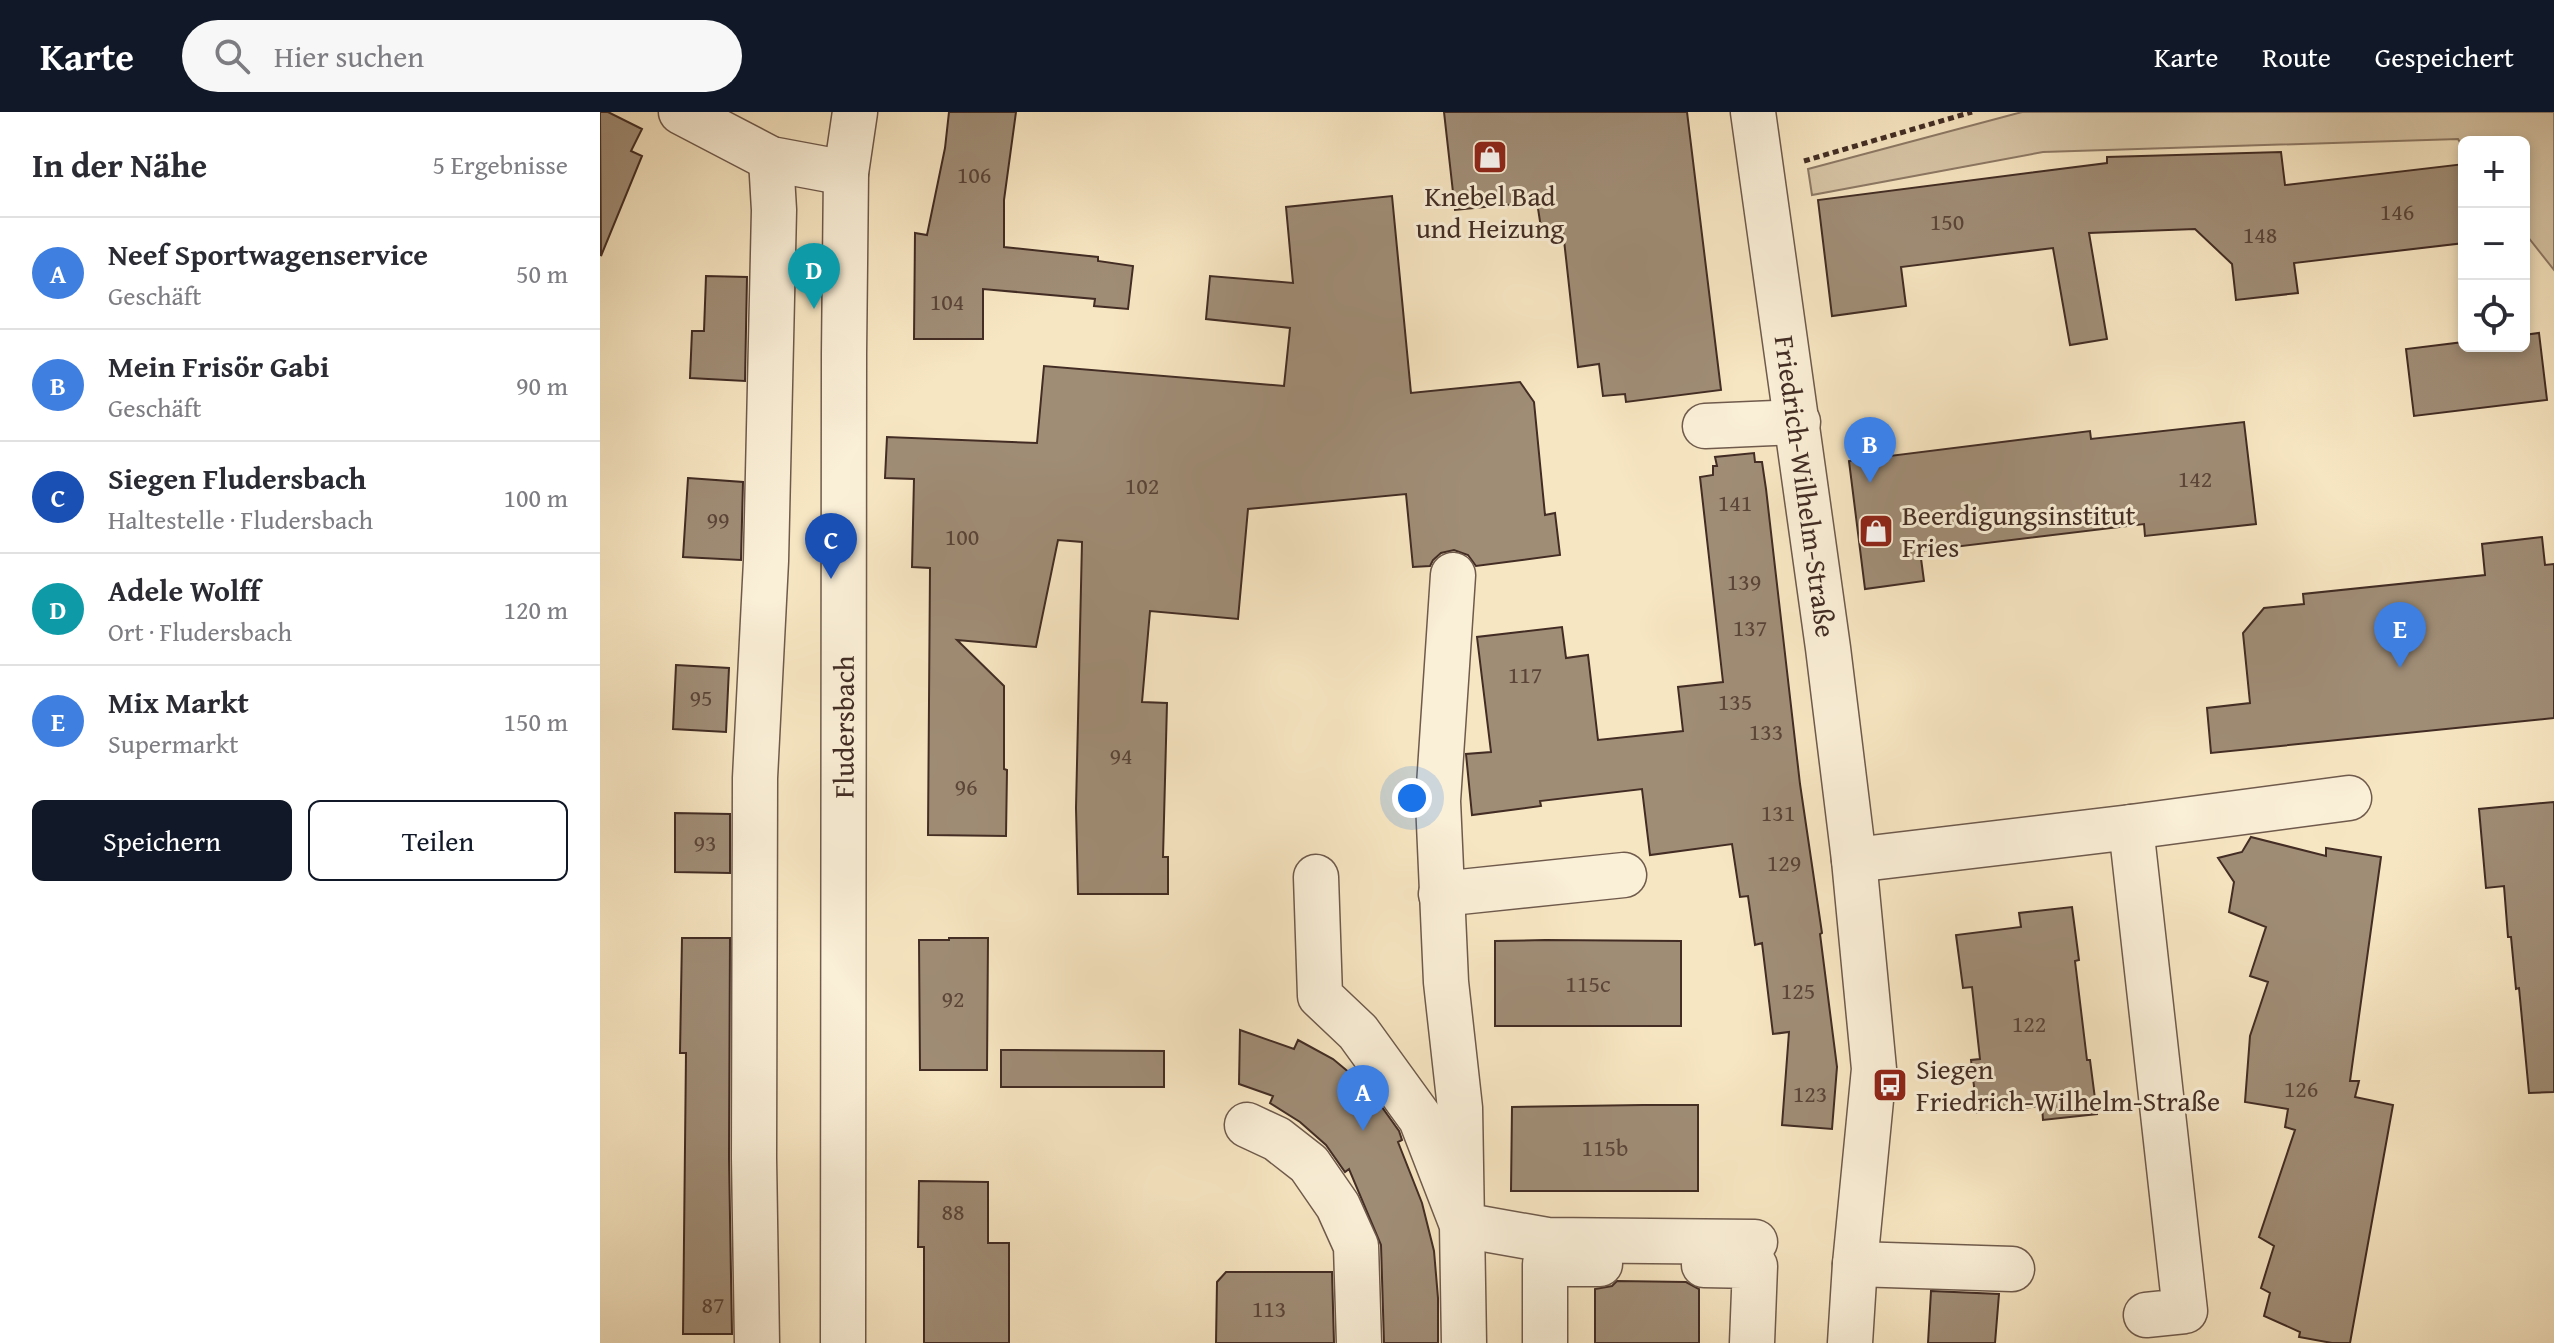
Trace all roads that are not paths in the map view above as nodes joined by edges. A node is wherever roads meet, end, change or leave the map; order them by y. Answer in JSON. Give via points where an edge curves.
{"nodes":[{"id":1,"x":681,"y":112,"type":"edge"},
{"id":2,"x":855,"y":112,"type":"edge"},
{"id":3,"x":1753,"y":112,"type":"edge"},
{"id":4,"x":771,"y":159,"type":"junction"},
{"id":5,"x":846,"y":173,"type":"junction"},
{"id":6,"x":1798,"y":422,"type":"junction"},
{"id":7,"x":1705,"y":426,"type":"dead end"},
{"id":8,"x":1453,"y":575,"type":"dead end"},
{"id":9,"x":2349,"y":798,"type":"dead end"},
{"id":10,"x":2131,"y":827,"type":"junction"},
{"id":11,"x":1854,"y":860,"type":"junction"},
{"id":12,"x":1624,"y":875,"type":"dead end"},
{"id":13,"x":1316,"y":877,"type":"dead end"},
{"id":14,"x":1441,"y":894,"type":"junction"},
{"id":15,"x":1247,"y":1125,"type":"dead end"},
{"id":16,"x":1462,"y":1225,"type":"junction"},
{"id":17,"x":1755,"y":1242,"type":"dead end"},
{"id":18,"x":1855,"y":1264,"type":"junction"},
{"id":19,"x":2012,"y":1269,"type":"dead end"},
{"id":20,"x":2146,"y":1315,"type":"dead end"},
{"id":21,"x":757,"y":1343,"type":"edge"},
{"id":22,"x":843,"y":1343,"type":"edge"},
{"id":23,"x":1359,"y":1343,"type":"edge"},
{"id":24,"x":1464,"y":1343,"type":"edge"},
{"id":25,"x":1545,"y":1343,"type":"edge"},
{"id":26,"x":1752,"y":1343,"type":"edge"},
{"id":27,"x":1850,"y":1343,"type":"edge"}],
"edges":[{"from":1,"to":4,"type":"street"},
{"from":2,"to":5,"type":"street","name":"Fludersbach"},
{"from":3,"to":6,"type":"street","name":"Friedrich-Wilhelm-Straße"},
{"from":4,"to":5,"type":"street"},
{"from":4,"to":21,"type":"street","via":[[766,561],[755,778]]},
{"from":5,"to":22,"type":"street","name":"Fludersbach"},
{"from":6,"to":7,"type":"street"},
{"from":6,"to":11,"type":"street","name":"Friedrich-Wilhelm-Straße"},
{"from":8,"to":14,"type":"street","via":[[1438,801]]},
{"from":9,"to":10,"type":"street"},
{"from":10,"to":11,"type":"street"},
{"from":10,"to":20,"type":"street","via":[[2185,1311]]},
{"from":11,"to":18,"type":"street","name":"Friedrich-Wilhelm-Straße","via":[[1874,1069]]},
{"from":12,"to":14,"type":"street"},
{"from":13,"to":16,"type":"street","via":[[1320,996],[1358,1032],[1421,1119]]},
{"from":14,"to":16,"type":"street","via":[[1460,1108]]},
{"from":15,"to":23,"type":"street","via":[[1277,1139],[1309,1164],[1338,1206],[1356,1246]]},
{"from":16,"to":17,"type":"street","via":[[1547,1240]]},
{"from":16,"to":24,"type":"street"},
{"from":18,"to":19,"type":"street"},
{"from":18,"to":27,"type":"street","name":"Friedrich-Wilhelm-Straße"},
{"from":25,"to":26,"type":"street","via":[[1545,1264],[1755,1266]]}]}
